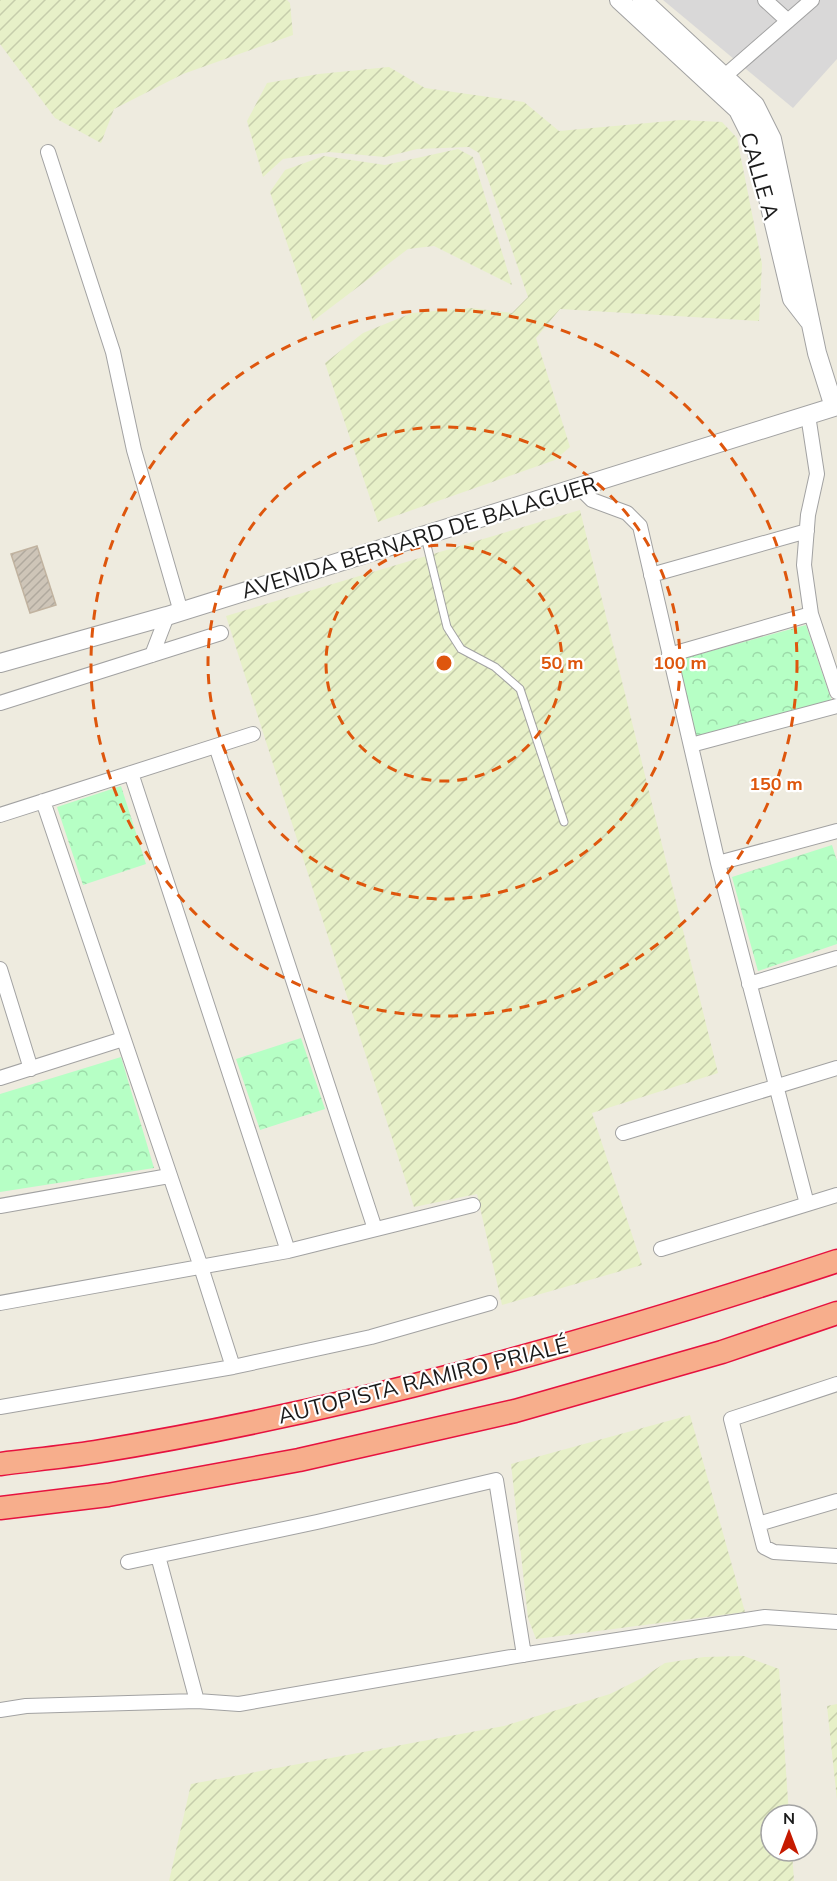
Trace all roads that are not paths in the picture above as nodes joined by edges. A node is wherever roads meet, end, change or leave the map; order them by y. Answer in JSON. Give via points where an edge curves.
{"nodes":[{"id":1,"x":619,"y":0,"type":"edge"},
{"id":2,"x":642,"y":0,"type":"edge"},
{"id":3,"x":765,"y":0,"type":"edge"},
{"id":4,"x":813,"y":0,"type":"edge"},
{"id":5,"x":788,"y":21,"type":"junction"},
{"id":6,"x":719,"y":82,"type":"junction"},
{"id":7,"x":48,"y":152,"type":"dead end"},
{"id":8,"x":835,"y":407,"type":"edge"},
{"id":9,"x":808,"y":415,"type":"junction"},
{"id":10,"x":579,"y":487,"type":"junction"},
{"id":11,"x":807,"y":531,"type":"junction"},
{"id":12,"x":424,"y":535,"type":"junction"},
{"id":13,"x":651,"y":575,"type":"junction"},
{"id":14,"x":174,"y":614,"type":"junction"},
{"id":15,"x":811,"y":614,"type":"junction"},
{"id":16,"x":221,"y":633,"type":"dead end"},
{"id":17,"x":669,"y":655,"type":"junction"},
{"id":18,"x":152,"y":656,"type":"junction"},
{"id":19,"x":0,"y":663,"type":"edge"},
{"id":20,"x":837,"y":692,"type":"edge"},
{"id":21,"x":0,"y":703,"type":"edge"},
{"id":22,"x":837,"y":706,"type":"edge"},
{"id":23,"x":253,"y":734,"type":"dead end"},
{"id":24,"x":691,"y":745,"type":"junction"},
{"id":25,"x":216,"y":746,"type":"junction"},
{"id":26,"x":131,"y":773,"type":"junction"},
{"id":27,"x":43,"y":801,"type":"junction"},
{"id":28,"x":0,"y":815,"type":"edge"},
{"id":29,"x":564,"y":822,"type":"dead end"},
{"id":30,"x":837,"y":831,"type":"edge"},
{"id":31,"x":718,"y":863,"type":"junction"},
{"id":32,"x":837,"y":958,"type":"edge"},
{"id":33,"x":0,"y":969,"type":"edge"},
{"id":34,"x":749,"y":984,"type":"junction"},
{"id":35,"x":123,"y":1039,"type":"junction"},
{"id":36,"x":30,"y":1068,"type":"junction"},
{"id":37,"x":837,"y":1068,"type":"edge"},
{"id":38,"x":0,"y":1078,"type":"edge"},
{"id":39,"x":776,"y":1088,"type":"junction"},
{"id":40,"x":623,"y":1133,"type":"dead end"},
{"id":41,"x":169,"y":1176,"type":"junction"},
{"id":42,"x":837,"y":1194,"type":"edge"},
{"id":43,"x":473,"y":1204,"type":"dead end"},
{"id":44,"x":807,"y":1204,"type":"junction"},
{"id":45,"x":0,"y":1206,"type":"edge"},
{"id":46,"x":375,"y":1229,"type":"junction"},
{"id":47,"x":661,"y":1249,"type":"dead end"},
{"id":48,"x":288,"y":1251,"type":"junction"},
{"id":49,"x":837,"y":1261,"type":"edge"},
{"id":50,"x":201,"y":1267,"type":"junction"},
{"id":51,"x":0,"y":1303,"type":"edge"},
{"id":52,"x":490,"y":1303,"type":"dead end"},
{"id":53,"x":837,"y":1313,"type":"edge"},
{"id":54,"x":233,"y":1367,"type":"junction"},
{"id":55,"x":837,"y":1384,"type":"edge"},
{"id":56,"x":0,"y":1407,"type":"edge"},
{"id":57,"x":0,"y":1464,"type":"edge"},
{"id":58,"x":837,"y":1501,"type":"edge"},
{"id":59,"x":0,"y":1508,"type":"edge"},
{"id":60,"x":758,"y":1524,"type":"junction"},
{"id":61,"x":158,"y":1556,"type":"junction"},
{"id":62,"x":837,"y":1556,"type":"edge"},
{"id":63,"x":128,"y":1562,"type":"dead end"},
{"id":64,"x":837,"y":1622,"type":"edge"},
{"id":65,"x":524,"y":1655,"type":"junction"},
{"id":66,"x":197,"y":1701,"type":"junction"},
{"id":67,"x":0,"y":1710,"type":"edge"}],
"edges":[{"from":1,"to":6,"type":"street","name":"CALLE A"},
{"from":2,"to":6,"type":"street","name":"CALLE A"},
{"from":3,"to":5,"type":"street"},
{"from":4,"to":5,"type":"street"},
{"from":5,"to":6,"type":"street"},
{"from":6,"to":8,"type":"street","name":"CALLE A","via":[[755,105],[772,139],[818,353]]},
{"from":7,"to":14,"type":"street","via":[[113,352]]},
{"from":8,"to":9,"type":"street","name":"AVENIDA BERNARD DE BALAGUER"},
{"from":9,"to":10,"type":"street","name":"AVENIDA BERNARD DE BALAGUER"},
{"from":9,"to":11,"type":"street","via":[[817,474]]},
{"from":10,"to":12,"type":"street","name":"AVENIDA BERNARD DE BALAGUER"},
{"from":10,"to":13,"type":"street","via":[[592,500],[627,513],[640,526]]},
{"from":11,"to":13,"type":"street"},
{"from":11,"to":15,"type":"street","via":[[804,565]]},
{"from":12,"to":14,"type":"street","name":"AVENIDA BERNARD DE BALAGUER"},
{"from":12,"to":29,"type":"lane","via":[[447,627],[461,649],[495,667],[520,689]]},
{"from":13,"to":17,"type":"street"},
{"from":14,"to":18,"type":"street"},
{"from":14,"to":19,"type":"street","name":"AVENIDA BERNARD DE BALAGUER"},
{"from":15,"to":17,"type":"street"},
{"from":15,"to":20,"type":"street"},
{"from":16,"to":18,"type":"street"},
{"from":17,"to":24,"type":"street"},
{"from":18,"to":21,"type":"street"},
{"from":22,"to":24,"type":"street"},
{"from":23,"to":25,"type":"street"},
{"from":24,"to":31,"type":"street"},
{"from":25,"to":26,"type":"street"},
{"from":25,"to":46,"type":"street"},
{"from":26,"to":27,"type":"street"},
{"from":26,"to":48,"type":"street"},
{"from":27,"to":28,"type":"street"},
{"from":27,"to":35,"type":"street"},
{"from":30,"to":31,"type":"street"},
{"from":31,"to":34,"type":"street"},
{"from":32,"to":34,"type":"street"},
{"from":33,"to":36,"type":"street"},
{"from":34,"to":39,"type":"street"},
{"from":35,"to":36,"type":"street"},
{"from":35,"to":41,"type":"street"},
{"from":36,"to":38,"type":"street"},
{"from":37,"to":39,"type":"street"},
{"from":39,"to":40,"type":"street"},
{"from":39,"to":44,"type":"street"},
{"from":41,"to":45,"type":"street"},
{"from":41,"to":50,"type":"street"},
{"from":42,"to":44,"type":"street"},
{"from":43,"to":46,"type":"street"},
{"from":44,"to":47,"type":"street"},
{"from":46,"to":48,"type":"street"},
{"from":48,"to":50,"type":"street"},
{"from":49,"to":57,"type":"highway","name":"AUTOPISTA RAMIRO PRIALÉ","via":[[703,1305],[510,1360],[282,1417],[94,1452]]},
{"from":50,"to":51,"type":"street"},
{"from":50,"to":54,"type":"street"},
{"from":52,"to":54,"type":"street","via":[[371,1337]]},
{"from":53,"to":59,"type":"highway","via":[[722,1352],[504,1414],[299,1460],[108,1495]]},
{"from":54,"to":56,"type":"street"},
{"from":55,"to":60,"type":"street","via":[[731,1419]]},
{"from":58,"to":60,"type":"street"},
{"from":60,"to":62,"type":"street","via":[[764,1547],[774,1552]]},
{"from":61,"to":63,"type":"street"},
{"from":61,"to":65,"type":"street","via":[[496,1480]]},
{"from":61,"to":66,"type":"street"},
{"from":64,"to":65,"type":"street","via":[[765,1617]]},
{"from":65,"to":66,"type":"street","via":[[239,1704]]},
{"from":66,"to":67,"type":"street"}]}
